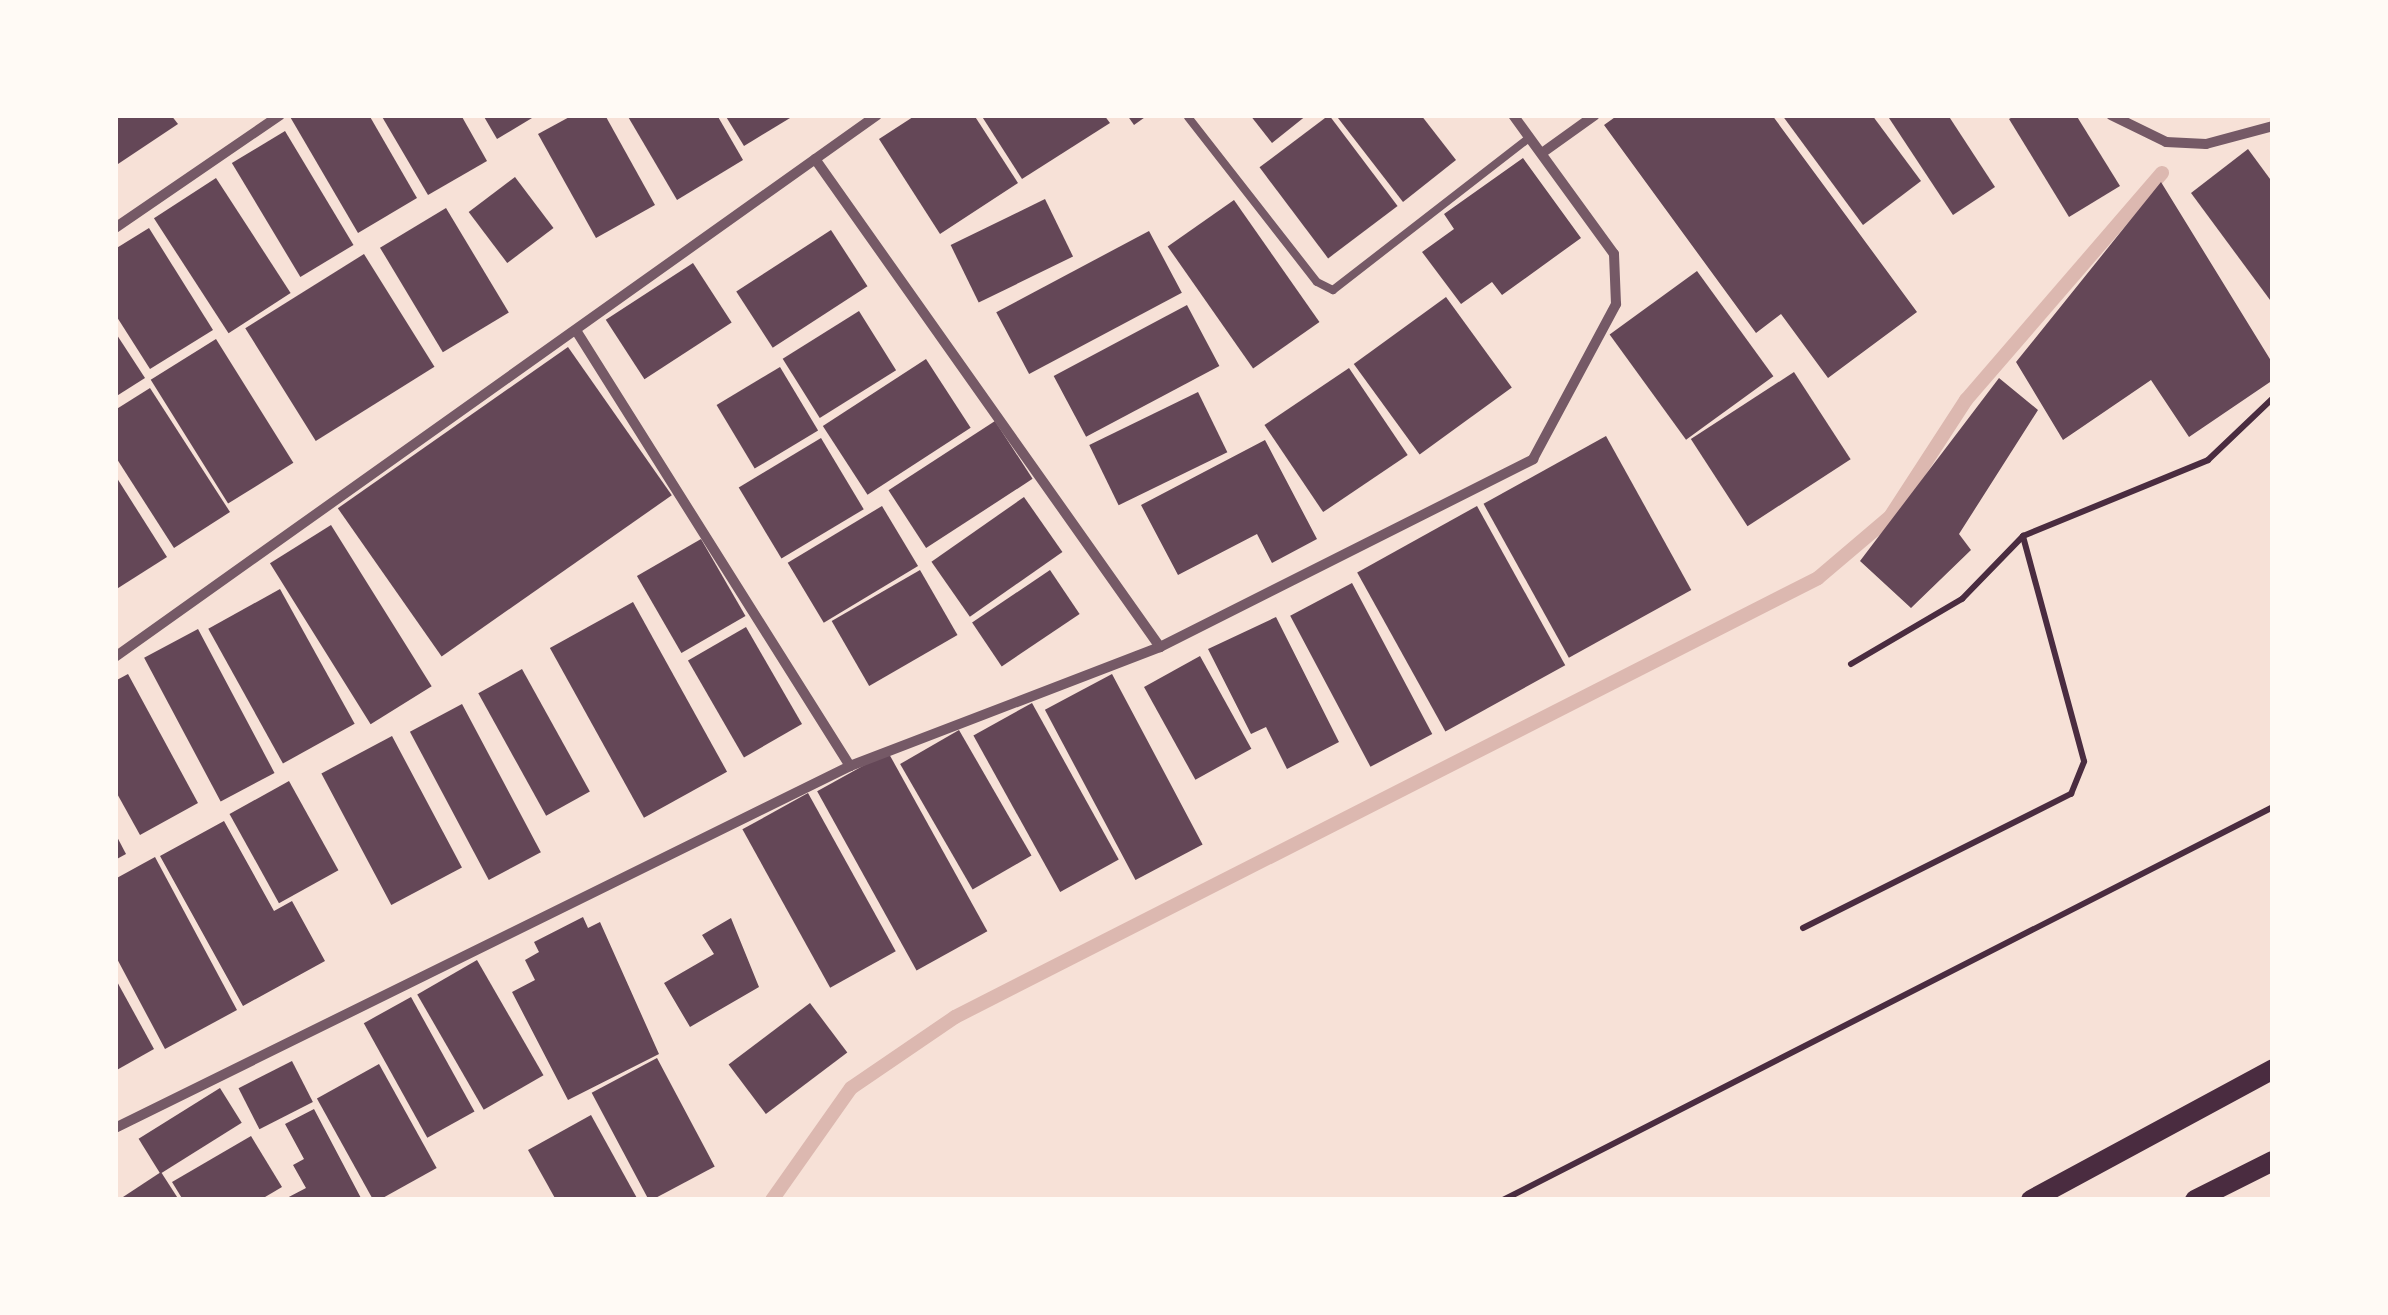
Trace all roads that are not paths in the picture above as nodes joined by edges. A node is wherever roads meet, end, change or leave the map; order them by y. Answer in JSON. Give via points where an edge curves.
{"nodes":[{"id":1,"x":280,"y":115,"type":"edge"},
{"id":2,"x":876,"y":115,"type":"edge"},
{"id":3,"x":1513,"y":115,"type":"edge"},
{"id":4,"x":1595,"y":115,"type":"edge"},
{"id":5,"x":2112,"y":115,"type":"edge"},
{"id":6,"x":2251,"y":115,"type":"edge"},
{"id":7,"x":1188,"y":117,"type":"edge"},
{"id":8,"x":2273,"y":126,"type":"edge"},
{"id":9,"x":2245,"y":131,"type":"junction"},
{"id":10,"x":1530,"y":137,"type":"junction"},
{"id":11,"x":1542,"y":153,"type":"junction"},
{"id":12,"x":815,"y":160,"type":"junction"},
{"id":13,"x":115,"y":228,"type":"edge"},
{"id":14,"x":577,"y":332,"type":"junction"},
{"id":15,"x":1160,"y":647,"type":"junction"},
{"id":16,"x":115,"y":657,"type":"edge"},
{"id":17,"x":850,"y":766,"type":"junction"},
{"id":18,"x":2273,"y":1069,"type":"edge"},
{"id":19,"x":115,"y":1128,"type":"edge"},
{"id":20,"x":2273,"y":1161,"type":"edge"},
{"id":21,"x":2031,"y":1200,"type":"edge"},
{"id":22,"x":2195,"y":1200,"type":"edge"}],
"edges":[{"from":1,"to":13,"type":"street"},
{"from":2,"to":12,"type":"street"},
{"from":3,"to":10,"type":"street"},
{"from":4,"to":11,"type":"street"},
{"from":5,"to":9,"type":"street","via":[[2166,142],[2206,144]]},
{"from":6,"to":9,"type":"street"},
{"from":7,"to":10,"type":"lane","via":[[1317,282],[1333,290]]},
{"from":8,"to":9,"type":"street"},
{"from":10,"to":11,"type":"street"},
{"from":11,"to":15,"type":"street","via":[[1614,254],[1616,304],[1554,434],[1533,459]]},
{"from":12,"to":14,"type":"street"},
{"from":12,"to":15,"type":"street"},
{"from":14,"to":16,"type":"street"},
{"from":14,"to":17,"type":"street"},
{"from":15,"to":17,"type":"street"},
{"from":17,"to":19,"type":"street"},
{"from":18,"to":21,"type":"main road"},
{"from":20,"to":22,"type":"main road"}]}
